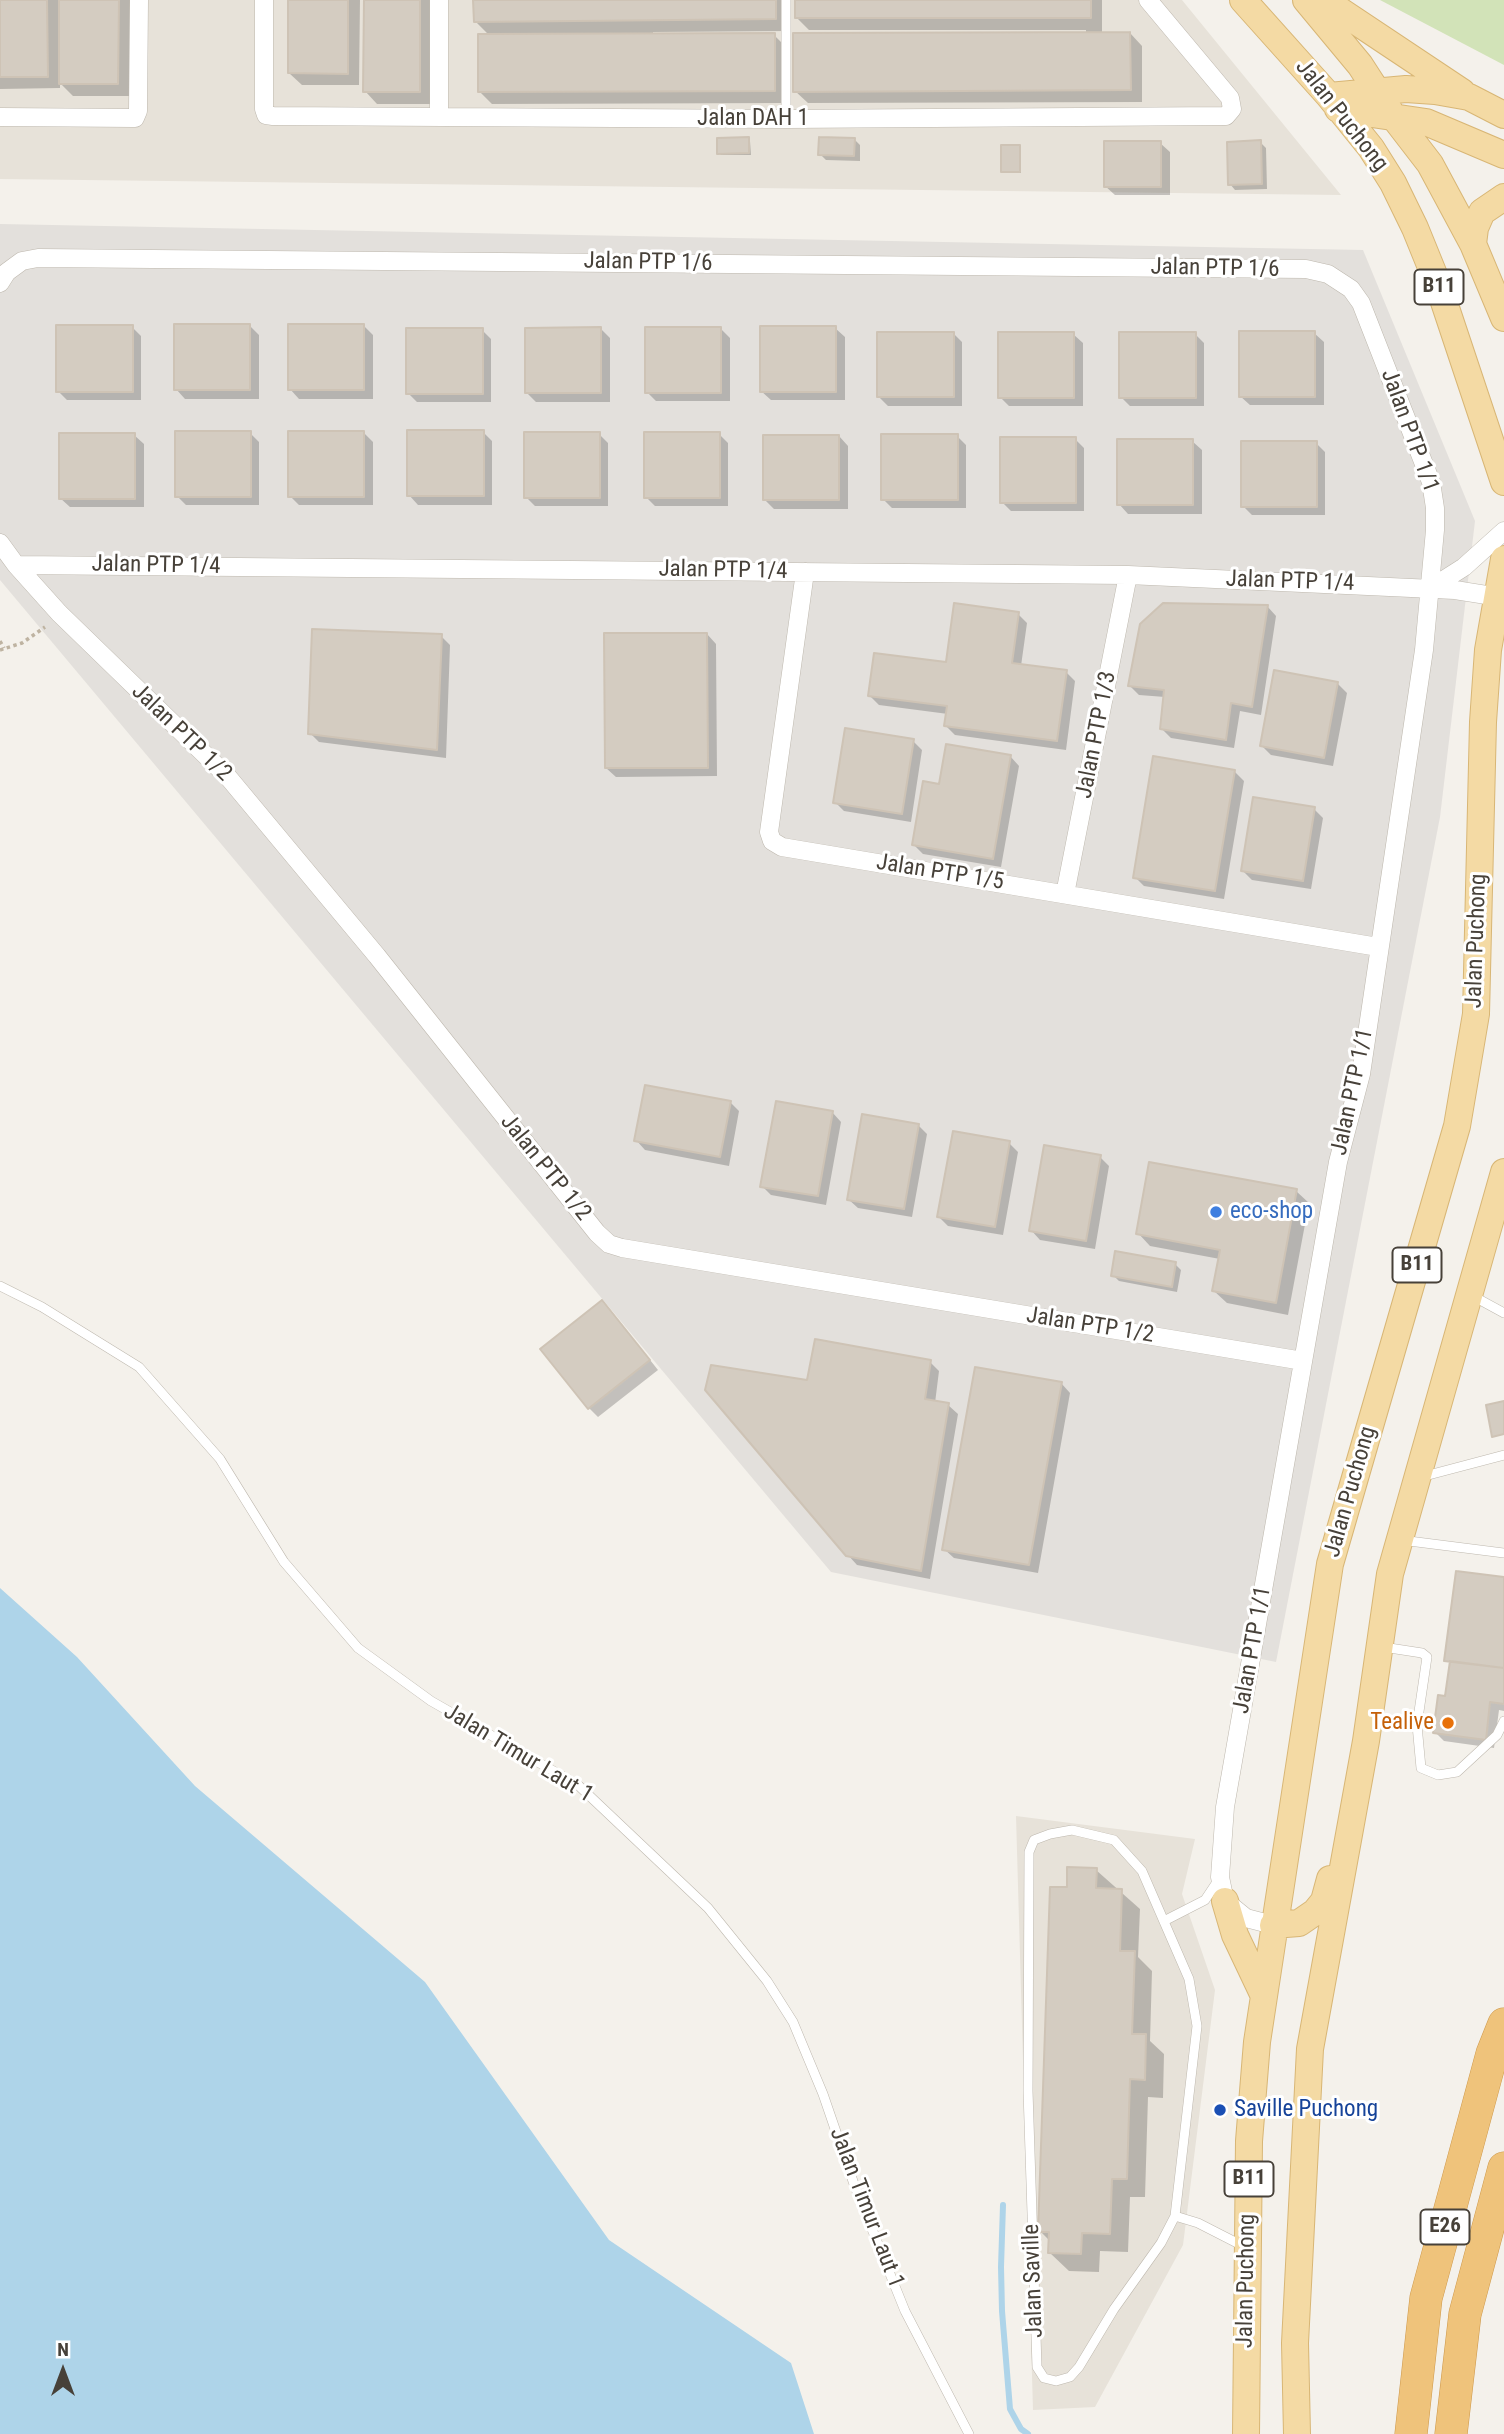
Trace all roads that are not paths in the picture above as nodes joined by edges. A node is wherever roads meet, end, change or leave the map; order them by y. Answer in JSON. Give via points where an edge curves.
{"nodes":[{"id":1,"x":139,"y":0,"type":"edge"},
{"id":2,"x":264,"y":0,"type":"edge"},
{"id":3,"x":439,"y":0,"type":"edge"},
{"id":4,"x":786,"y":0,"type":"edge"},
{"id":5,"x":1148,"y":0,"type":"edge"},
{"id":6,"x":1243,"y":0,"type":"edge"},
{"id":7,"x":1306,"y":0,"type":"edge"},
{"id":8,"x":1324,"y":0,"type":"edge"},
{"id":9,"x":1377,"y":93,"type":"junction"},
{"id":10,"x":1469,"y":97,"type":"junction"},
{"id":11,"x":1334,"y":103,"type":"junction"},
{"id":12,"x":1504,"y":115,"type":"edge"},
{"id":13,"x":1393,"y":116,"type":"junction"},
{"id":14,"x":0,"y":117,"type":"edge"},
{"id":15,"x":439,"y":117,"type":"junction"},
{"id":16,"x":786,"y":119,"type":"junction"},
{"id":17,"x":1504,"y":155,"type":"edge"},
{"id":18,"x":1504,"y":197,"type":"edge"},
{"id":19,"x":1473,"y":244,"type":"junction"},
{"id":20,"x":1307,"y":269,"type":"joint"},
{"id":21,"x":0,"y":283,"type":"edge"},
{"id":22,"x":1504,"y":318,"type":"edge"},
{"id":23,"x":1504,"y":482,"type":"edge"},
{"id":24,"x":1504,"y":531,"type":"edge"},
{"id":25,"x":0,"y":543,"type":"edge"},
{"id":26,"x":1504,"y":559,"type":"edge"},
{"id":27,"x":16,"y":565,"type":"junction"},
{"id":28,"x":805,"y":572,"type":"junction"},
{"id":29,"x":1128,"y":575,"type":"junction"},
{"id":30,"x":1431,"y":588,"type":"junction"},
{"id":31,"x":1501,"y":598,"type":"edge"},
{"id":32,"x":1065,"y":894,"type":"junction"},
{"id":33,"x":1378,"y":947,"type":"junction"},
{"id":34,"x":1504,"y":1172,"type":"edge"},
{"id":35,"x":0,"y":1286,"type":"edge"},
{"id":36,"x":1470,"y":1295,"type":"junction"},
{"id":37,"x":1504,"y":1313,"type":"edge"},
{"id":38,"x":1303,"y":1361,"type":"junction"},
{"id":39,"x":1504,"y":1455,"type":"edge"},
{"id":40,"x":1418,"y":1478,"type":"junction"},
{"id":41,"x":1399,"y":1540,"type":"junction"},
{"id":42,"x":1504,"y":1553,"type":"edge"},
{"id":43,"x":1378,"y":1647,"type":"junction"},
{"id":44,"x":1504,"y":1721,"type":"edge"},
{"id":45,"x":1366,"y":1741,"type":"junction"},
{"id":46,"x":1222,"y":1889,"type":"junction"},
{"id":47,"x":1164,"y":1921,"type":"junction"},
{"id":48,"x":1273,"y":1924,"type":"junction"},
{"id":49,"x":1263,"y":1994,"type":"junction"},
{"id":50,"x":1504,"y":2024,"type":"edge"},
{"id":51,"x":1504,"y":2168,"type":"edge"},
{"id":52,"x":1175,"y":2216,"type":"junction"},
{"id":53,"x":1248,"y":2248,"type":"junction"},
{"id":54,"x":969,"y":2434,"type":"edge"},
{"id":55,"x":1246,"y":2434,"type":"edge"},
{"id":56,"x":1297,"y":2434,"type":"edge"},
{"id":57,"x":1411,"y":2434,"type":"edge"},
{"id":58,"x":1451,"y":2434,"type":"edge"}],
"edges":[{"from":1,"to":14,"type":"street","via":[[135,118]]},
{"from":2,"to":15,"type":"street","name":"Jalan DAH 1","via":[[266,115]]},
{"from":3,"to":15,"type":"street"},
{"from":4,"to":16,"type":"lane"},
{"from":5,"to":16,"type":"street","name":"Jalan DAH 1","via":[[1230,98],[1232,109],[1226,116]]},
{"from":6,"to":11,"type":"main road","name":"Jalan Puchong","number":"B11"},
{"from":7,"to":9,"type":"main road","name":"Jalan Puchong","number":"B11"},
{"from":8,"to":10,"type":"main road"},
{"from":9,"to":10,"type":"main road","via":[[1406,89]]},
{"from":9,"to":11,"type":"main road"},
{"from":9,"to":13,"type":"main road","name":"Jalan Puchong","number":"B11"},
{"from":10,"to":12,"type":"main road"},
{"from":11,"to":13,"type":"main road"},
{"from":11,"to":23,"type":"main road","name":"Jalan Puchong","number":"B11","via":[[1371,148],[1415,228]]},
{"from":13,"to":17,"type":"main road","via":[[1426,122]]},
{"from":13,"to":19,"type":"main road","name":"Jalan Puchong","number":"B11","via":[[1430,164]]},
{"from":15,"to":16,"type":"street","name":"Jalan DAH 1"},
{"from":18,"to":19,"type":"main road","via":[[1482,212]]},
{"from":19,"to":22,"type":"main road","name":"Jalan Puchong","number":"B11"},
{"from":20,"to":21,"type":"street","name":"Jalan PTP 1/6","via":[[38,258],[22,261]]},
{"from":20,"to":30,"type":"street","name":"Jalan PTP 1/1","via":[[1328,274],[1351,289],[1361,303],[1431,482],[1435,530]]},
{"from":24,"to":30,"type":"street"},
{"from":25,"to":27,"type":"street"},
{"from":26,"to":31,"type":"main road","name":"Jalan Puchong","number":"B11"},
{"from":27,"to":28,"type":"street","name":"Jalan PTP 1/4"},
{"from":27,"to":38,"type":"street","name":"Jalan PTP 1/2","via":[[59,613],[228,777],[609,1244]]},
{"from":28,"to":29,"type":"street","name":"Jalan PTP 1/4"},
{"from":28,"to":32,"type":"street","name":"Jalan PTP 1/5","via":[[769,832],[772,841],[782,847]]},
{"from":29,"to":30,"type":"street","name":"Jalan PTP 1/4"},
{"from":29,"to":32,"type":"street","name":"Jalan PTP 1/3"},
{"from":30,"to":31,"type":"street","name":"Jalan PTP 1/4"},
{"from":30,"to":33,"type":"street","name":"Jalan PTP 1/1"},
{"from":31,"to":48,"type":"main road","name":"Jalan Puchong","number":"B11","via":[[1488,650],[1483,722],[1476,1014],[1457,1126],[1330,1564]]},
{"from":32,"to":33,"type":"street","name":"Jalan PTP 1/5"},
{"from":33,"to":38,"type":"street","name":"Jalan PTP 1/1","via":[[1361,1074],[1338,1163]]},
{"from":34,"to":36,"type":"main road","number":"B11"},
{"from":35,"to":54,"type":"lane","name":"Jalan Timur Laut 1","via":[[139,1367],[220,1459],[284,1562],[358,1648],[430,1701],[578,1784],[708,1908],[793,2022],[905,2311]]},
{"from":36,"to":37,"type":"lane"},
{"from":36,"to":40,"type":"main road","number":"B11"},
{"from":38,"to":46,"type":"street","name":"Jalan PTP 1/1","via":[[1225,1807]]},
{"from":39,"to":40,"type":"lane"},
{"from":40,"to":41,"type":"main road","number":"B11"},
{"from":41,"to":42,"type":"lane"},
{"from":41,"to":43,"type":"main road","number":"B11"},
{"from":43,"to":44,"type":"lane","via":[[1427,1657],[1417,1724],[1421,1768],[1437,1775],[1457,1772],[1497,1735]]},
{"from":43,"to":45,"type":"main road","number":"B11"},
{"from":45,"to":48,"type":"main road","via":[[1341,1817],[1324,1901],[1299,1923]]},
{"from":45,"to":56,"type":"main road","number":"B11","via":[[1310,2049],[1295,2343]]},
{"from":46,"to":47,"type":"lane"},
{"from":46,"to":48,"type":"street","via":[[1246,1918]]},
{"from":46,"to":49,"type":"main road","via":[[1235,1934]]},
{"from":47,"to":52,"type":"lane","name":"Jalan Saville","via":[[1189,1979],[1197,2026]]},
{"from":47,"to":52,"type":"lane","name":"Jalan Saville","via":[[1142,1871],[1114,1840],[1072,1830],[1034,1840],[1029,1852],[1028,2091],[1037,2367],[1044,2378],[1070,2377],[1079,2367]]},
{"from":48,"to":49,"type":"main road","name":"Jalan Puchong","number":"B11"},
{"from":49,"to":53,"type":"main road","name":"Jalan Puchong","number":"B11","via":[[1249,2141]]},
{"from":50,"to":57,"type":"highway","number":"E26","via":[[1426,2298]]},
{"from":51,"to":58,"type":"highway","number":"E26","via":[[1465,2314]]},
{"from":52,"to":53,"type":"lane"},
{"from":53,"to":55,"type":"main road","name":"Jalan Puchong","number":"B11"}]}
